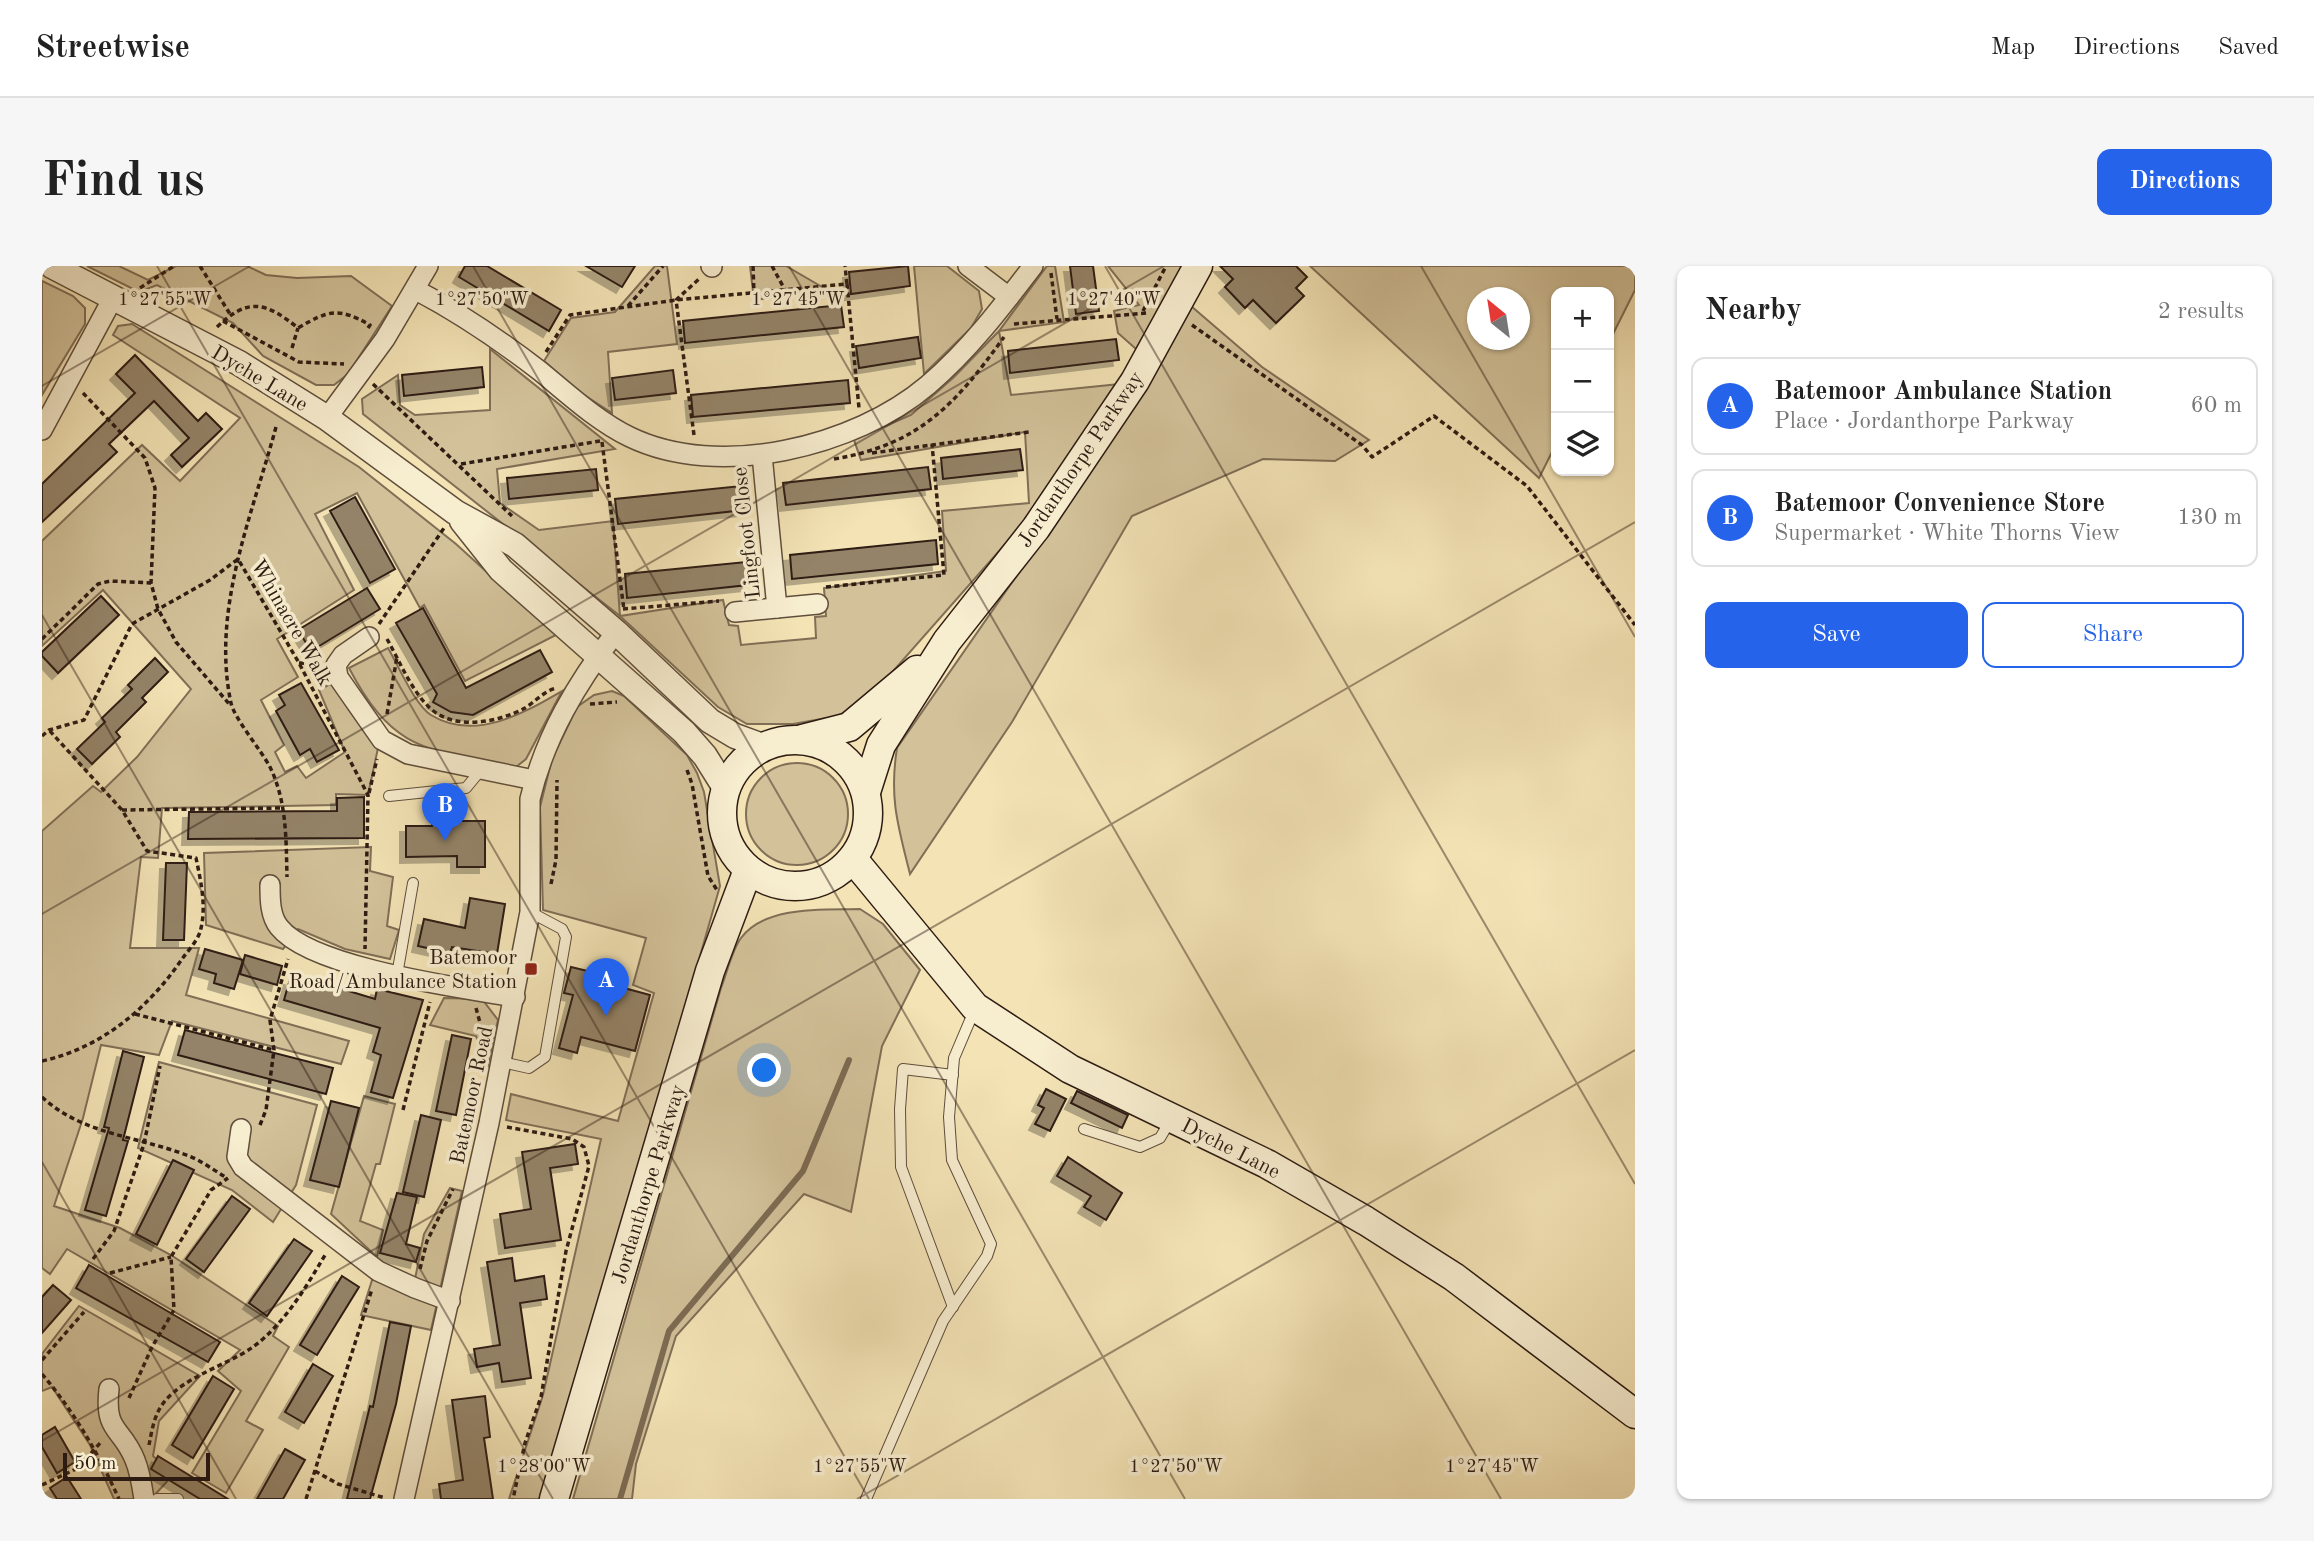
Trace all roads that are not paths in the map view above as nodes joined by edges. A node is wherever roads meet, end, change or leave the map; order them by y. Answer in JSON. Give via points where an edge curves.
{"nodes":[{"id":1,"x":52,"y":266,"type":"edge"},
{"id":2,"x":428,"y":266,"type":"edge"},
{"id":3,"x":968,"y":266,"type":"edge"},
{"id":4,"x":1198,"y":266,"type":"edge"},
{"id":5,"x":1042,"y":270,"type":"edge"},
{"id":6,"x":416,"y":290,"type":"junction"},
{"id":7,"x":1009,"y":297,"type":"junction"},
{"id":8,"x":116,"y":300,"type":"junction"},
{"id":9,"x":327,"y":418,"type":"junction"},
{"id":10,"x":42,"y":430,"type":"edge"},
{"id":11,"x":762,"y":455,"type":"junction"},
{"id":12,"x":455,"y":512,"type":"junction"},
{"id":13,"x":818,"y":604,"type":"road end"},
{"id":14,"x":777,"y":608,"type":"junction"},
{"id":15,"x":735,"y":612,"type":"road end"},
{"id":16,"x":620,"y":621,"type":"junction"},
{"id":17,"x":369,"y":637,"type":"dead end"},
{"id":18,"x":947,"y":641,"type":"junction"},
{"id":19,"x":598,"y":655,"type":"junction"},
{"id":20,"x":802,"y":739,"type":"junction"},
{"id":21,"x":765,"y":747,"type":"junction"},
{"id":22,"x":480,"y":771,"type":"junction"},
{"id":23,"x":534,"y":780,"type":"junction"},
{"id":24,"x":725,"y":788,"type":"junction"},
{"id":25,"x":866,"y":792,"type":"junction"},
{"id":26,"x":388,"y":796,"type":"dead end"},
{"id":27,"x":853,"y":859,"type":"junction"},
{"id":28,"x":748,"y":870,"type":"junction"},
{"id":29,"x":413,"y":883,"type":"dead end"},
{"id":30,"x":270,"y":885,"type":"road end"},
{"id":31,"x":537,"y":916,"type":"junction"},
{"id":32,"x":397,"y":975,"type":"junction"},
{"id":33,"x":515,"y":997,"type":"junction"},
{"id":34,"x":975,"y":1007,"type":"junction"},
{"id":35,"x":502,"y":1062,"type":"junction"},
{"id":36,"x":953,"y":1075,"type":"junction"},
{"id":37,"x":1172,"y":1118,"type":"junction"},
{"id":38,"x":1084,"y":1129,"type":"dead end"},
{"id":39,"x":249,"y":1131,"type":"road end"},
{"id":40,"x":450,"y":1300,"type":"junction"},
{"id":41,"x":953,"y":1307,"type":"junction"},
{"id":42,"x":109,"y":1389,"type":"road end"},
{"id":43,"x":1635,"y":1414,"type":"edge"},
{"id":44,"x":144,"y":1499,"type":"edge"},
{"id":45,"x":157,"y":1499,"type":"edge"},
{"id":46,"x":178,"y":1499,"type":"edge"},
{"id":47,"x":404,"y":1499,"type":"edge"},
{"id":48,"x":554,"y":1499,"type":"edge"},
{"id":49,"x":866,"y":1499,"type":"edge"}],
"edges":[{"from":1,"to":8,"type":"street","name":"Dyche Lane"},
{"from":2,"to":6,"type":"street"},
{"from":3,"to":7,"type":"street"},
{"from":4,"to":18,"type":"main road","name":"Jordanthorpe Parkway","via":[[1161,315],[1135,381],[1036,528]]},
{"from":5,"to":7,"type":"street"},
{"from":6,"to":9,"type":"street"},
{"from":6,"to":11,"type":"street","via":[[491,334],[629,437],[696,454],[726,458]]},
{"from":7,"to":11,"type":"street","via":[[949,366],[894,408],[861,427]]},
{"from":8,"to":9,"type":"street","name":"Dyche Lane","via":[[200,342]]},
{"from":8,"to":10,"type":"street"},
{"from":9,"to":12,"type":"street","name":"Dyche Lane"},
{"from":11,"to":14,"type":"street","name":"Lingfoot Close"},
{"from":12,"to":16,"type":"street","name":"Dyche Lane","via":[[515,545]]},
{"from":12,"to":19,"type":"street","name":"Dyche Lane","via":[[501,570]]},
{"from":13,"to":14,"type":"street","name":"Lingfoot Close"},
{"from":14,"to":15,"type":"street","name":"Lingfoot Close"},
{"from":16,"to":19,"type":"street","name":"Batemoor Road"},
{"from":16,"to":21,"type":"street","name":"Dyche Lane","via":[[710,720]]},
{"from":17,"to":22,"type":"street","via":[[343,654],[336,665],[338,677],[382,740],[408,754]]},
{"from":18,"to":20,"type":"main road","name":"Jordanthorpe Parkway","via":[[889,697],[849,727]]},
{"from":18,"to":25,"type":"main road","name":"Jordanthorpe Parkway","via":[[881,745]]},
{"from":19,"to":23,"type":"street","name":"Batemoor Road","via":[[582,697],[558,719]]},
{"from":19,"to":24,"type":"street","name":"Dyche Lane","via":[[684,732]]},
{"from":20,"to":21,"type":"main road"},
{"from":20,"to":25,"type":"main road","via":[[827,746],[855,769]]},
{"from":21,"to":24,"type":"main road","via":[[736,768]]},
{"from":22,"to":23,"type":"street"},
{"from":22,"to":26,"type":"lane","via":[[466,788]]},
{"from":23,"to":31,"type":"street","name":"Batemoor Road","via":[[530,799]]},
{"from":24,"to":28,"type":"main road","via":[[722,827],[731,851]]},
{"from":25,"to":27,"type":"main road","via":[[867,830]]},
{"from":27,"to":28,"type":"main road","via":[[834,876],[802,887],[777,885]]},
{"from":27,"to":34,"type":"main road","name":"Dyche Lane"},
{"from":28,"to":48,"type":"main road","name":"Jordanthorpe Parkway","via":[[710,971]]},
{"from":29,"to":32,"type":"lane"},
{"from":30,"to":32,"type":"street","via":[[278,926],[293,940],[314,952]]},
{"from":31,"to":33,"type":"street","name":"Batemoor Road"},
{"from":31,"to":35,"type":"lane","via":[[562,929],[566,937],[545,1057],[529,1068]]},
{"from":32,"to":33,"type":"street"},
{"from":33,"to":35,"type":"street","name":"Batemoor Road"},
{"from":34,"to":36,"type":"lane","via":[[954,1058]]},
{"from":34,"to":37,"type":"main road","name":"Dyche Lane","via":[[1070,1069]]},
{"from":35,"to":40,"type":"street","name":"Batemoor Road"},
{"from":36,"to":41,"type":"lane","via":[[949,1117],[952,1160],[991,1244]]},
{"from":36,"to":41,"type":"lane","via":[[903,1069],[900,1109],[901,1167]]},
{"from":37,"to":38,"type":"lane","via":[[1160,1138],[1140,1147]]},
{"from":37,"to":43,"type":"main road","name":"Dyche Lane","via":[[1366,1220],[1454,1277]]},
{"from":39,"to":40,"type":"street","via":[[235,1173],[379,1270]]},
{"from":40,"to":47,"type":"street","name":"Batemoor Road"},
{"from":41,"to":49,"type":"lane"},
{"from":42,"to":44,"type":"street","via":[[110,1424],[135,1458]]},
{"from":45,"to":46,"type":"lane"}]}
